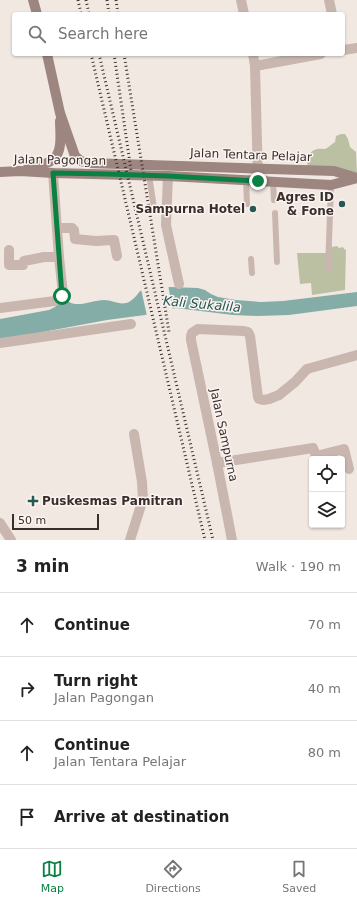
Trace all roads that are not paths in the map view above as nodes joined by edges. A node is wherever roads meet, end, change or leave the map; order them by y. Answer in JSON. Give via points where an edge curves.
{"nodes":[{"id":1,"x":33,"y":0,"type":"edge"},
{"id":2,"x":241,"y":0,"type":"edge"},
{"id":3,"x":329,"y":0,"type":"edge"},
{"id":4,"x":36,"y":12,"type":"edge"},
{"id":5,"x":244,"y":12,"type":"edge"},
{"id":6,"x":332,"y":12,"type":"edge"},
{"id":7,"x":357,"y":48,"type":"edge"},
{"id":8,"x":345,"y":50,"type":"edge"},
{"id":9,"x":47,"y":56,"type":"edge"},
{"id":10,"x":253,"y":56,"type":"edge"},
{"id":11,"x":310,"y":56,"type":"edge"},
{"id":12,"x":255,"y":66,"type":"junction"},
{"id":13,"x":60,"y":113,"type":"junction"},
{"id":14,"x":258,"y":168,"type":"junction"},
{"id":15,"x":20,"y":171,"type":"junction"},
{"id":16,"x":0,"y":172,"type":"edge"},
{"id":17,"x":53,"y":173,"type":"junction"},
{"id":18,"x":119,"y":174,"type":"joint"},
{"id":19,"x":149,"y":175,"type":"junction"},
{"id":20,"x":168,"y":176,"type":"junction"},
{"id":21,"x":357,"y":178,"type":"edge"},
{"id":22,"x":246,"y":180,"type":"junction"},
{"id":23,"x":258,"y":181,"type":"junction"},
{"id":24,"x":273,"y":182,"type":"junction"},
{"id":25,"x":331,"y":185,"type":"junction"},
{"id":26,"x":274,"y":200,"type":"dead end"},
{"id":27,"x":247,"y":204,"type":"dead end"},
{"id":28,"x":154,"y":208,"type":"dead end"},
{"id":29,"x":275,"y":213,"type":"dead end"},
{"id":30,"x":58,"y":228,"type":"junction"},
{"id":31,"x":9,"y":250,"type":"dead end"},
{"id":32,"x":117,"y":256,"type":"dead end"},
{"id":33,"x":59,"y":257,"type":"junction"},
{"id":34,"x":251,"y":258,"type":"dead end"},
{"id":35,"x":277,"y":262,"type":"dead end"},
{"id":36,"x":328,"y":270,"type":"dead end"},
{"id":37,"x":252,"y":273,"type":"dead end"},
{"id":38,"x":179,"y":284,"type":"dead end"},
{"id":39,"x":0,"y":308,"type":"edge"},
{"id":40,"x":131,"y":324,"type":"dead end"},
{"id":41,"x":0,"y":343,"type":"edge"},
{"id":42,"x":357,"y":355,"type":"edge"},
{"id":43,"x":134,"y":434,"type":"dead end"},
{"id":44,"x":217,"y":463,"type":"junction"},
{"id":45,"x":349,"y":469,"type":"edge"},
{"id":46,"x":2,"y":530,"type":"edge"},
{"id":47,"x":11,"y":540,"type":"edge"},
{"id":48,"x":130,"y":540,"type":"edge"},
{"id":49,"x":232,"y":540,"type":"edge"}],
"edges":[{"from":1,"to":4,"type":"main road"},
{"from":2,"to":5,"type":"street"},
{"from":3,"to":6,"type":"street"},
{"from":7,"to":8,"type":"street"},
{"from":9,"to":13,"type":"main road"},
{"from":10,"to":12,"type":"street"},
{"from":11,"to":12,"type":"street"},
{"from":12,"to":14,"type":"street"},
{"from":13,"to":14,"type":"main road","name":"Jalan Tentara Pelajar","via":[[75,156],[88,163]]},
{"from":13,"to":15,"type":"main road","via":[[60,144],[54,158]]},
{"from":14,"to":21,"type":"main road","name":"Jalan Tentara Pelajar","via":[[334,171]]},
{"from":14,"to":23,"type":"street"},
{"from":15,"to":16,"type":"main road","name":"Jalan Pagongan"},
{"from":15,"to":17,"type":"main road","name":"Jalan Pagongan"},
{"from":17,"to":18,"type":"main road","name":"Jalan Pagongan"},
{"from":17,"to":30,"type":"street"},
{"from":18,"to":19,"type":"main road","name":"Jalan Tentara Pelajar"},
{"from":19,"to":20,"type":"main road","name":"Jalan Tentara Pelajar"},
{"from":19,"to":28,"type":"lane"},
{"from":20,"to":22,"type":"main road","name":"Jalan Tentara Pelajar"},
{"from":20,"to":38,"type":"street","via":[[166,225]]},
{"from":21,"to":25,"type":"main road","name":"Jalan Tentara Pelajar"},
{"from":22,"to":23,"type":"main road","name":"Jalan Tentara Pelajar"},
{"from":22,"to":27,"type":"lane"},
{"from":23,"to":24,"type":"main road","name":"Jalan Tentara Pelajar"},
{"from":24,"to":25,"type":"main road","name":"Jalan Tentara Pelajar"},
{"from":24,"to":26,"type":"lane"},
{"from":25,"to":36,"type":"lane"},
{"from":29,"to":35,"type":"lane"},
{"from":30,"to":32,"type":"street","via":[[72,228],[75,239],[114,240]]},
{"from":30,"to":33,"type":"street"},
{"from":31,"to":33,"type":"street","via":[[9,265],[23,265],[24,261]]},
{"from":33,"to":39,"type":"street","via":[[62,296],[58,296],[55,301]]},
{"from":34,"to":37,"type":"lane"},
{"from":40,"to":41,"type":"street"},
{"from":42,"to":44,"type":"street","name":"Jalan Sampurna","via":[[308,369],[279,395],[263,400],[258,397],[248,332],[198,329],[192,333]]},
{"from":43,"to":48,"type":"street","via":[[143,499]]},
{"from":44,"to":45,"type":"street","via":[[313,448],[316,456],[344,449]]},
{"from":44,"to":49,"type":"street","name":"Jalan Sampurna"},
{"from":46,"to":47,"type":"street"}]}
